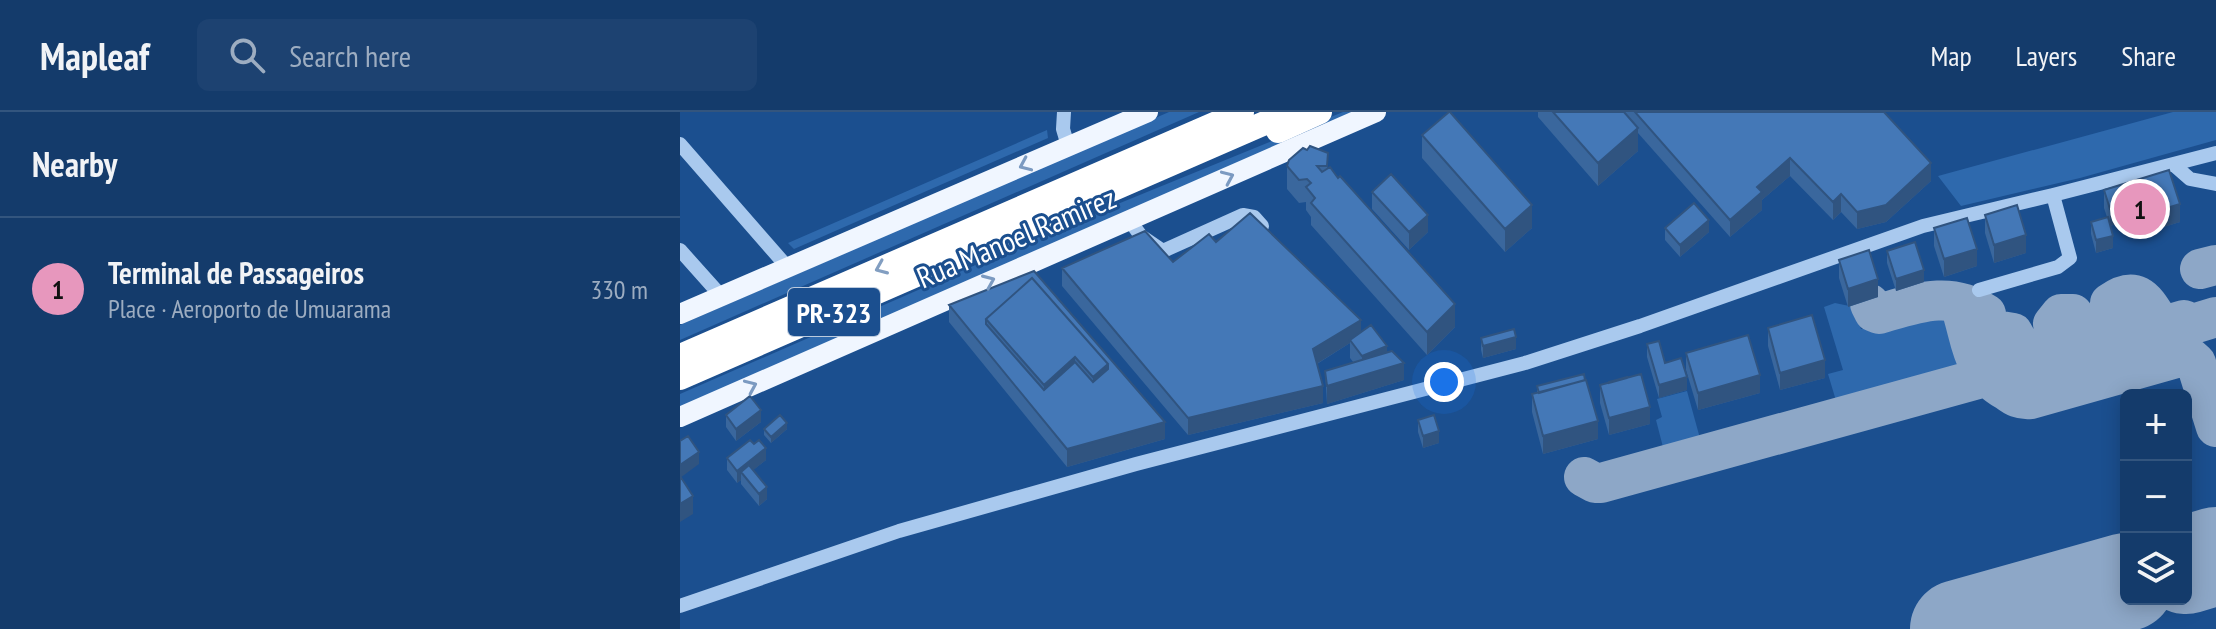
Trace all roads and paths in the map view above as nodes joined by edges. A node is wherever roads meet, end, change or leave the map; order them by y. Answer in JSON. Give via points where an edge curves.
{"nodes":[{"id":1,"x":1064,"y":112,"type":"edge"},
{"id":2,"x":1148,"y":112,"type":"edge"},
{"id":3,"x":1242,"y":112,"type":"edge"},
{"id":4,"x":1290,"y":112,"type":"edge"},
{"id":5,"x":1320,"y":112,"type":"edge"},
{"id":6,"x":1376,"y":112,"type":"edge"},
{"id":7,"x":680,"y":144,"type":"edge"},
{"id":8,"x":1068,"y":146,"type":"junction"},
{"id":9,"x":2216,"y":153,"type":"edge"},
{"id":10,"x":2174,"y":165,"type":"junction"},
{"id":11,"x":1136,"y":180,"type":"junction"},
{"id":12,"x":2216,"y":184,"type":"edge"},
{"id":13,"x":2053,"y":195,"type":"junction"},
{"id":14,"x":1130,"y":221,"type":"junction"},
{"id":15,"x":1275,"y":241,"type":"edge"},
{"id":16,"x":680,"y":250,"type":"edge"},
{"id":17,"x":789,"y":269,"type":"junction"},
{"id":18,"x":1979,"y":290,"type":"dead end"},
{"id":19,"x":722,"y":297,"type":"junction"},
{"id":20,"x":680,"y":314,"type":"edge"},
{"id":21,"x":680,"y":356,"type":"edge"},
{"id":22,"x":680,"y":378,"type":"edge"},
{"id":23,"x":680,"y":417,"type":"edge"},
{"id":24,"x":680,"y":606,"type":"edge"}],
"edges":[{"from":1,"to":8,"type":"street"},
{"from":2,"to":8,"type":"main road"},
{"from":3,"to":21,"type":"highway","number":"PR-323","one_way":true},
{"from":4,"to":11,"type":"highway","number":"PR-323"},
{"from":5,"to":11,"type":"highway","via":[[1206,163]]},
{"from":14,"to":6,"type":"main road","name":"Rua Manoel Ramirez","one_way":true},
{"from":7,"to":17,"type":"street"},
{"from":8,"to":17,"type":"main road","one_way":true},
{"from":9,"to":10,"type":"street"},
{"from":10,"to":12,"type":"street","via":[[2190,179]]},
{"from":10,"to":13,"type":"street"},
{"from":11,"to":22,"type":"highway","number":"PR-323"},
{"from":13,"to":18,"type":"street","via":[[2070,258],[2058,267]]},
{"from":13,"to":24,"type":"street","via":[[1923,226],[1525,363],[899,531]]},
{"from":14,"to":15,"type":"street","via":[[1163,251],[1243,215],[1254,217]]},
{"from":23,"to":14,"type":"main road","name":"Rua Manoel Ramirez","one_way":true},
{"from":16,"to":19,"type":"street"},
{"from":17,"to":19,"type":"main road"},
{"from":19,"to":20,"type":"main road"}]}
